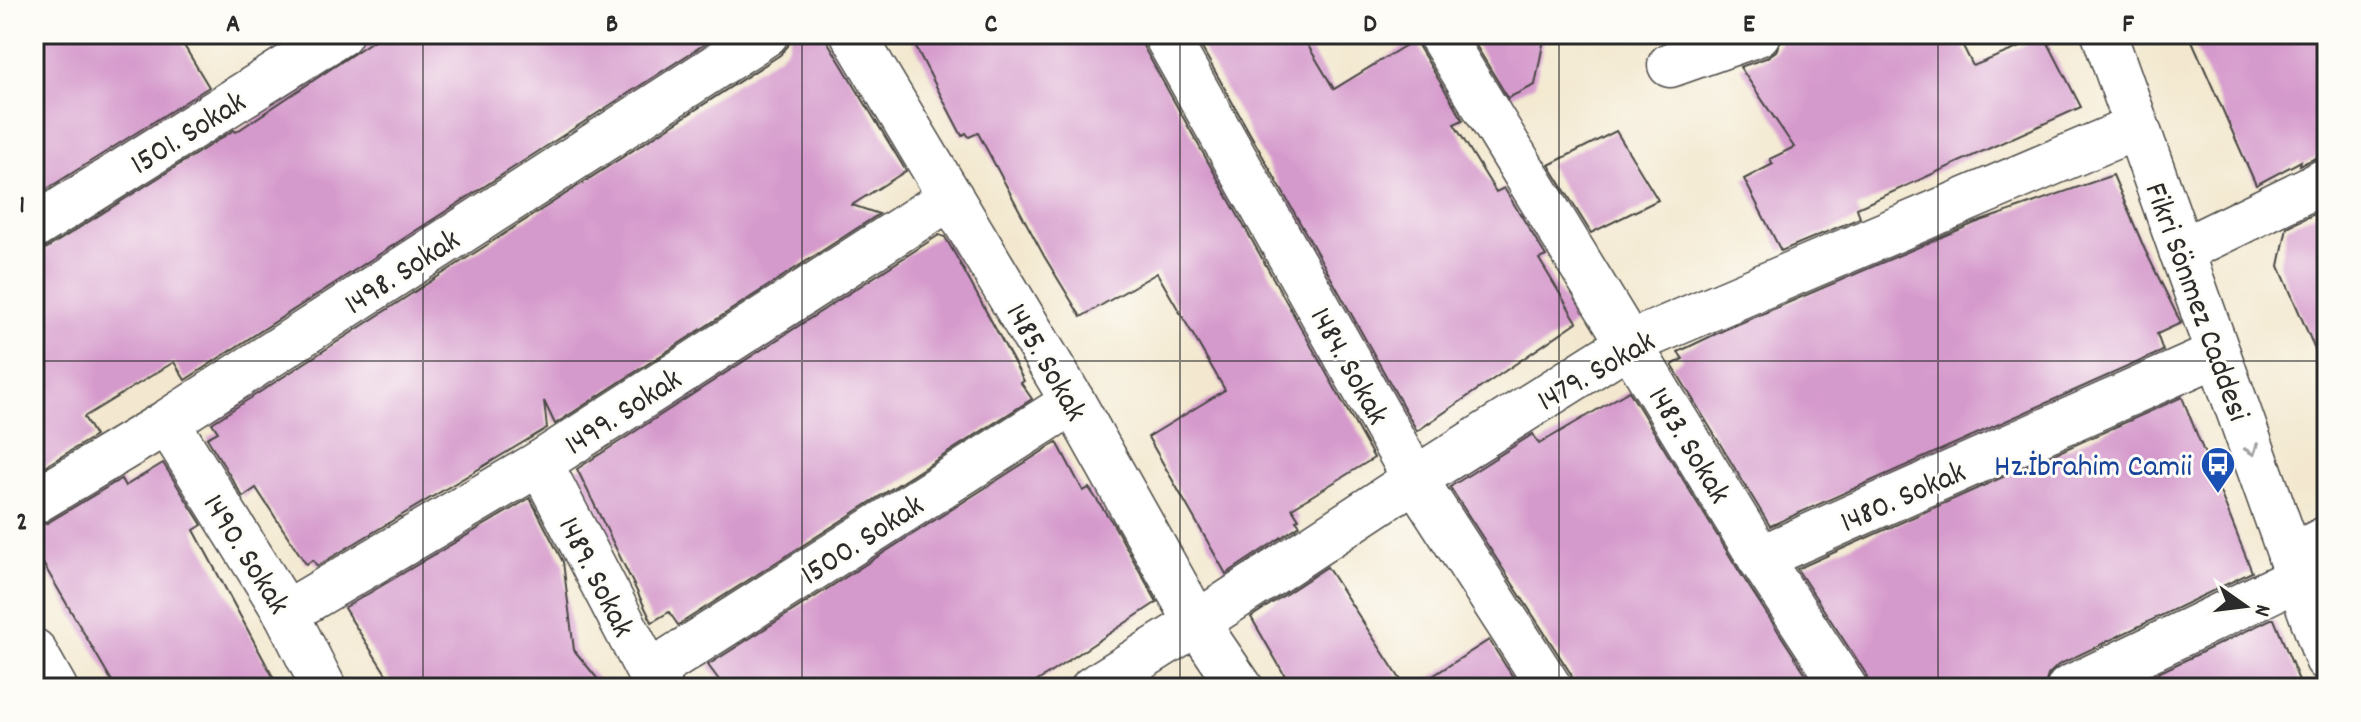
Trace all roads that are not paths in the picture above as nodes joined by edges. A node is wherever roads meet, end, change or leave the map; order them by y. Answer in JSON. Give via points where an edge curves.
{"nodes":[{"id":1,"x":340,"y":34,"type":"edge"},
{"id":2,"x":766,"y":34,"type":"edge"},
{"id":3,"x":853,"y":34,"type":"edge"},
{"id":4,"x":1165,"y":34,"type":"edge"},
{"id":5,"x":1440,"y":34,"type":"edge"},
{"id":6,"x":1758,"y":34,"type":"edge"},
{"id":7,"x":2104,"y":34,"type":"edge"},
{"id":8,"x":1670,"y":65,"type":"dead end"},
{"id":9,"x":2137,"y":127,"type":"junction"},
{"id":10,"x":2327,"y":180,"type":"edge"},
{"id":11,"x":951,"y":197,"type":"junction"},
{"id":12,"x":34,"y":227,"type":"edge"},
{"id":13,"x":2181,"y":251,"type":"junction"},
{"id":14,"x":1630,"y":343,"type":"junction"},
{"id":15,"x":2218,"y":354,"type":"junction"},
{"id":16,"x":1073,"y":402,"type":"junction"},
{"id":17,"x":167,"y":422,"type":"junction"},
{"id":18,"x":540,"y":463,"type":"junction"},
{"id":19,"x":1415,"y":479,"type":"junction"},
{"id":20,"x":34,"y":502,"type":"edge"},
{"id":21,"x":1760,"y":558,"type":"junction"},
{"id":22,"x":2305,"y":558,"type":"edge"},
{"id":23,"x":286,"y":613,"type":"junction"},
{"id":24,"x":1197,"y":623,"type":"junction"},
{"id":25,"x":34,"y":651,"type":"edge"},
{"id":26,"x":2327,"y":659,"type":"edge"},
{"id":27,"x":654,"y":681,"type":"edge"},
{"id":28,"x":55,"y":688,"type":"edge"},
{"id":29,"x":324,"y":688,"type":"edge"},
{"id":30,"x":1093,"y":688,"type":"edge"},
{"id":31,"x":1241,"y":688,"type":"edge"},
{"id":32,"x":1550,"y":688,"type":"edge"},
{"id":33,"x":1845,"y":688,"type":"edge"},
{"id":34,"x":2069,"y":688,"type":"edge"}],
"edges":[{"from":1,"to":12,"type":"street","name":"1501. Sokak"},
{"from":2,"to":17,"type":"street","name":"1498. Sokak"},
{"from":3,"to":11,"type":"street","name":"1485. Sokak"},
{"from":4,"to":19,"type":"street","name":"1484. Sokak"},
{"from":5,"to":14,"type":"street","name":"1483. Sokak"},
{"from":6,"to":8,"type":"street"},
{"from":7,"to":9,"type":"street","name":"Fikri Sönmez Caddesi"},
{"from":9,"to":13,"type":"street","name":"Fikri Sönmez Caddesi"},
{"from":9,"to":14,"type":"street","name":"1479. Sokak"},
{"from":10,"to":13,"type":"street"},
{"from":11,"to":16,"type":"street","name":"1485. Sokak"},
{"from":11,"to":18,"type":"street","name":"1499. Sokak"},
{"from":13,"to":15,"type":"street","name":"Fikri Sönmez Caddesi"},
{"from":14,"to":19,"type":"street","name":"1479. Sokak"},
{"from":14,"to":21,"type":"street","name":"1483. Sokak"},
{"from":15,"to":21,"type":"street","name":"1480. Sokak"},
{"from":15,"to":22,"type":"street","name":"Fikri Sönmez Caddesi","one_way":true},
{"from":16,"to":24,"type":"street","name":"1485. Sokak"},
{"from":16,"to":27,"type":"street","name":"1500. Sokak"},
{"from":17,"to":20,"type":"street","name":"1498. Sokak"},
{"from":17,"to":23,"type":"street","name":"1490. Sokak"},
{"from":18,"to":23,"type":"street","name":"1499. Sokak"},
{"from":18,"to":27,"type":"street","name":"1489. Sokak"},
{"from":19,"to":24,"type":"street","name":"1479. Sokak"},
{"from":19,"to":32,"type":"street","name":"1484. Sokak"},
{"from":21,"to":33,"type":"street","name":"1483. Sokak"},
{"from":22,"to":26,"type":"street","name":"Fikri Sönmez Caddesi"},
{"from":22,"to":34,"type":"street"},
{"from":23,"to":29,"type":"street","name":"1490. Sokak"},
{"from":24,"to":30,"type":"street","name":"1479. Sokak"},
{"from":24,"to":31,"type":"street","name":"1485. Sokak"},
{"from":25,"to":28,"type":"street"}]}
